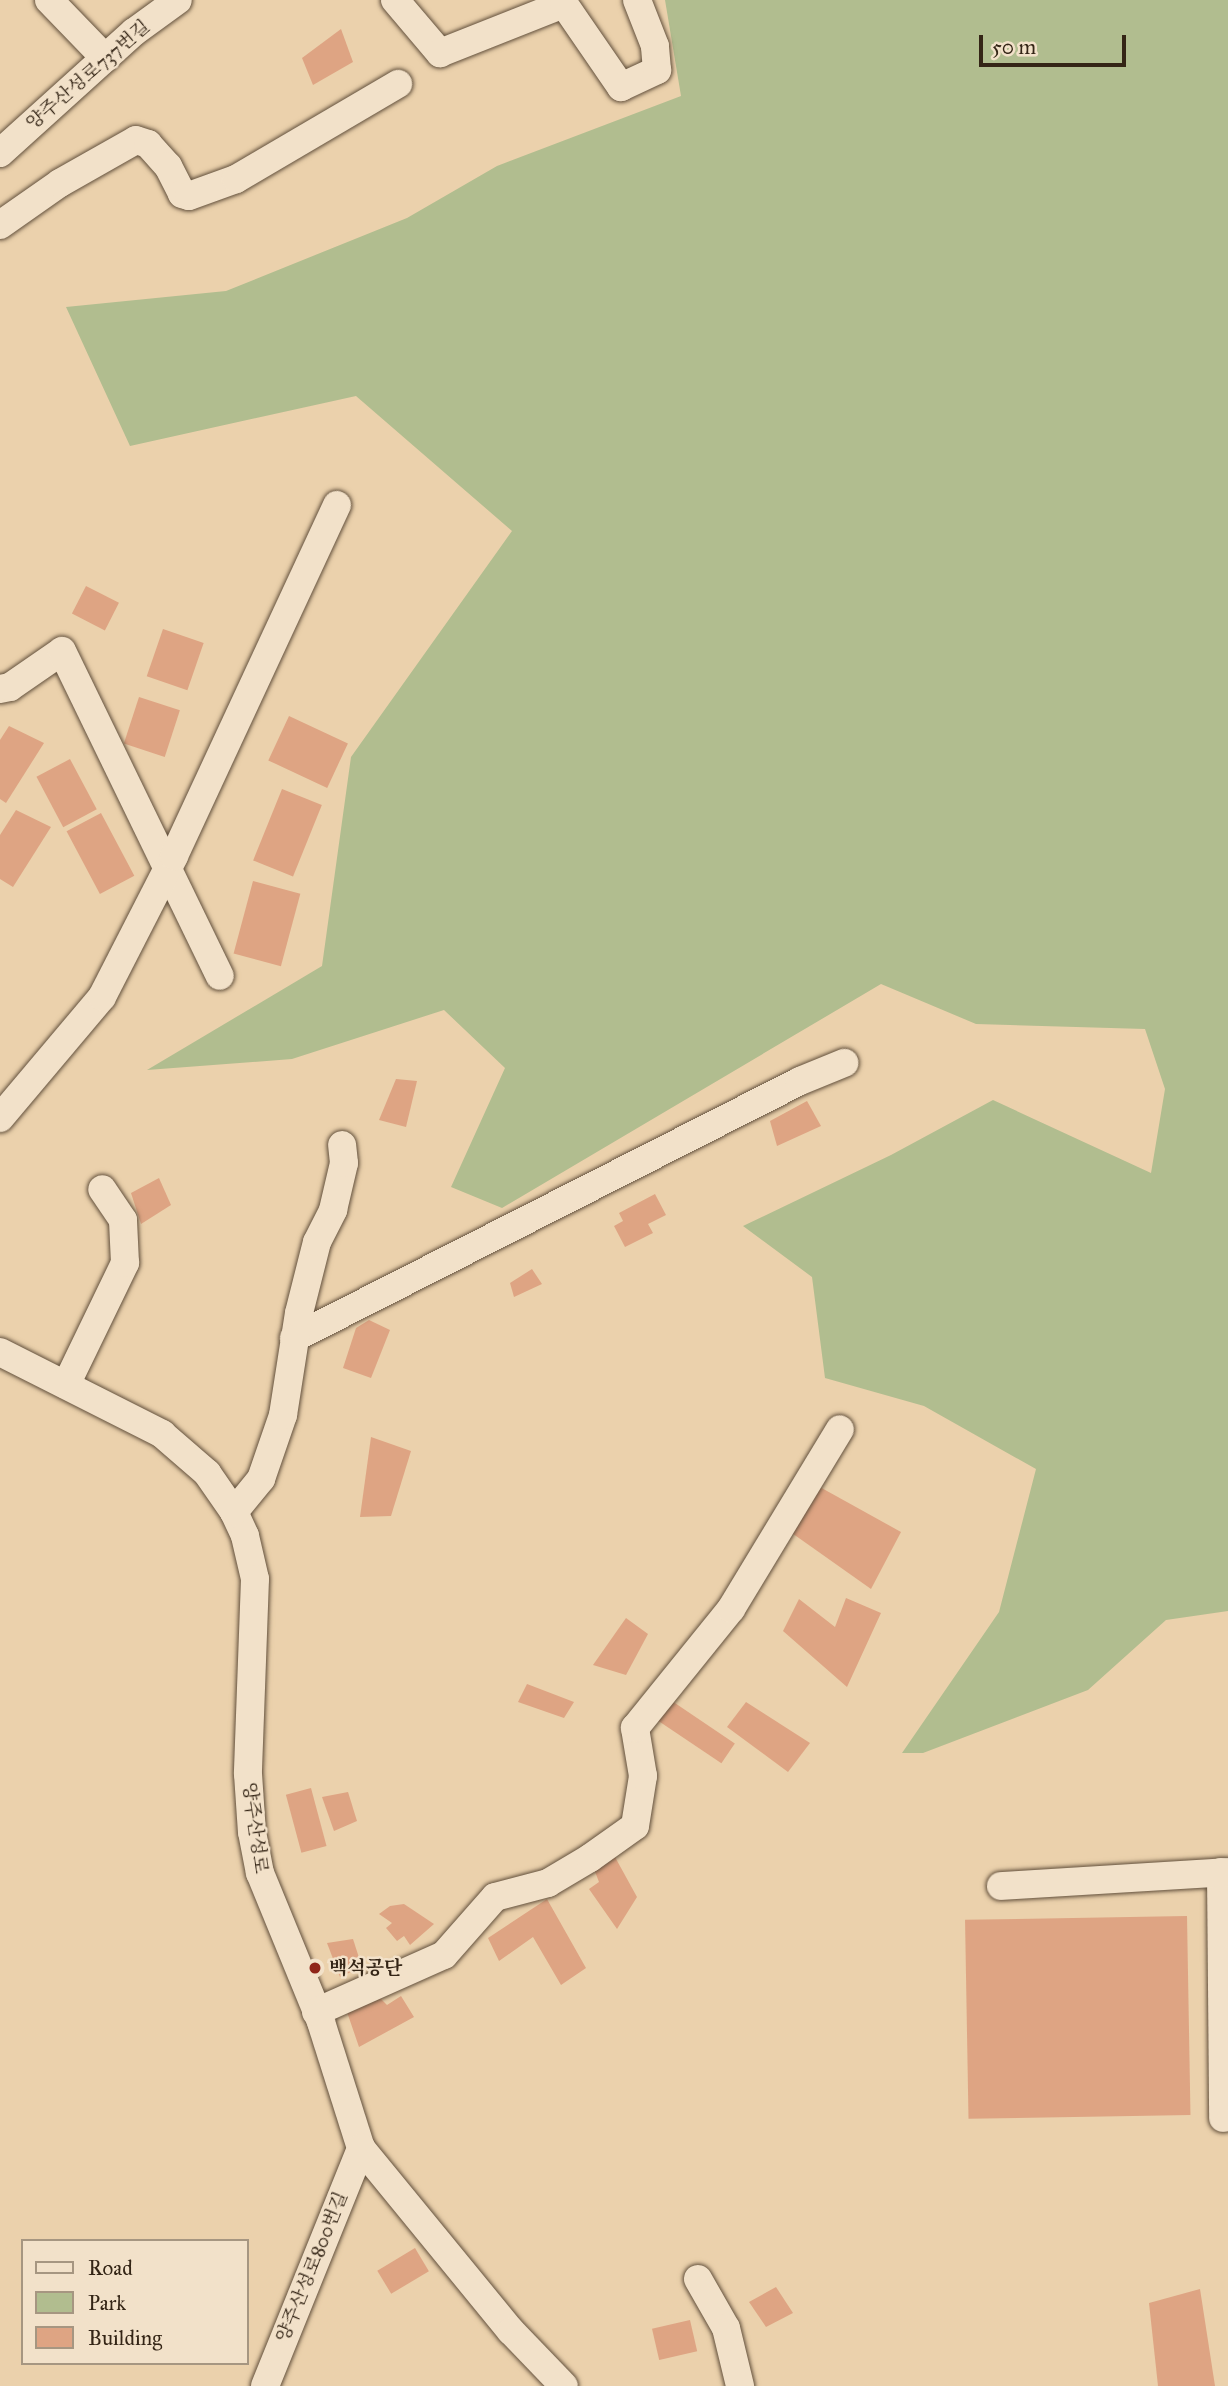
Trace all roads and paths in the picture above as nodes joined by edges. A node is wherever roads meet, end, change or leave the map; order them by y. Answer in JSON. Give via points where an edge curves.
{"nodes":[{"id":1,"x":49,"y":0,"type":"edge"},
{"id":2,"x":178,"y":0,"type":"edge"},
{"id":3,"x":395,"y":0,"type":"edge"},
{"id":4,"x":637,"y":0,"type":"edge"},
{"id":5,"x":105,"y":58,"type":"junction"},
{"id":6,"x":398,"y":84,"type":"dead end"},
{"id":7,"x":0,"y":153,"type":"edge"},
{"id":8,"x":0,"y":225,"type":"edge"},
{"id":9,"x":337,"y":505,"type":"dead end"},
{"id":10,"x":0,"y":689,"type":"edge"},
{"id":11,"x":167,"y":872,"type":"junction"},
{"id":12,"x":220,"y":976,"type":"dead end"},
{"id":13,"x":844,"y":1063,"type":"dead end"},
{"id":14,"x":0,"y":1118,"type":"edge"},
{"id":15,"x":342,"y":1145,"type":"dead end"},
{"id":16,"x":102,"y":1189,"type":"dead end"},
{"id":17,"x":294,"y":1338,"type":"junction"},
{"id":18,"x":0,"y":1352,"type":"edge"},
{"id":19,"x":66,"y":1385,"type":"junction"},
{"id":20,"x":839,"y":1429,"type":"dead end"},
{"id":21,"x":234,"y":1512,"type":"junction"},
{"id":22,"x":1224,"y":1872,"type":"edge"},
{"id":23,"x":1001,"y":1886,"type":"dead end"},
{"id":24,"x":316,"y":2012,"type":"junction"},
{"id":25,"x":1223,"y":2118,"type":"dead end"},
{"id":26,"x":361,"y":2148,"type":"junction"},
{"id":27,"x":402,"y":2201,"type":"junction"},
{"id":28,"x":331,"y":2221,"type":"junction"},
{"id":29,"x":698,"y":2279,"type":"dead end"},
{"id":30,"x":265,"y":2386,"type":"edge"},
{"id":31,"x":564,"y":2386,"type":"edge"},
{"id":32,"x":740,"y":2386,"type":"edge"}],
"edges":[{"from":1,"to":5,"type":"street"},
{"from":2,"to":5,"type":"street","name":"양주산성로737번길"},
{"from":3,"to":4,"type":"street","via":[[440,53],[564,4],[621,87],[657,70],[655,46]]},
{"from":5,"to":7,"type":"street","name":"양주산성로737번길"},
{"from":6,"to":8,"type":"street","via":[[236,179],[189,196],[182,194],[169,166],[148,144],[136,141],[60,183]]},
{"from":9,"to":11,"type":"street"},
{"from":10,"to":11,"type":"street","via":[[10,687],[62,651]]},
{"from":11,"to":12,"type":"street"},
{"from":11,"to":14,"type":"street","via":[[102,997]]},
{"from":13,"to":17,"type":"street","via":[[800,1081]]},
{"from":15,"to":17,"type":"street","via":[[344,1163],[333,1210],[317,1242]]},
{"from":16,"to":19,"type":"street","via":[[123,1220],[125,1263]]},
{"from":17,"to":21,"type":"street","via":[[283,1415],[261,1479]]},
{"from":18,"to":19,"type":"street","name":"양주산성로"},
{"from":19,"to":21,"type":"street","name":"양주산성로","via":[[162,1434],[207,1473]]},
{"from":20,"to":24,"type":"street","via":[[731,1609],[635,1728],[643,1776],[635,1826],[548,1883],[495,1898],[444,1955]]},
{"from":21,"to":24,"type":"street","name":"양주산성로","via":[[255,1580],[248,1774],[252,1832],[268,1900]]},
{"from":22,"to":23,"type":"street"},
{"from":22,"to":25,"type":"street"},
{"from":24,"to":26,"type":"street","name":"양주산성로"},
{"from":26,"to":27,"type":"street","name":"양주산성로"},
{"from":26,"to":28,"type":"street","name":"양주산성로800번길"},
{"from":27,"to":28,"type":"street","via":[[374,2193],[360,2195],[346,2199]]},
{"from":27,"to":31,"type":"street","name":"양주산성로","via":[[511,2331]]},
{"from":28,"to":30,"type":"street","name":"양주산성로800번길"},
{"from":29,"to":32,"type":"street","via":[[726,2328]]}]}
